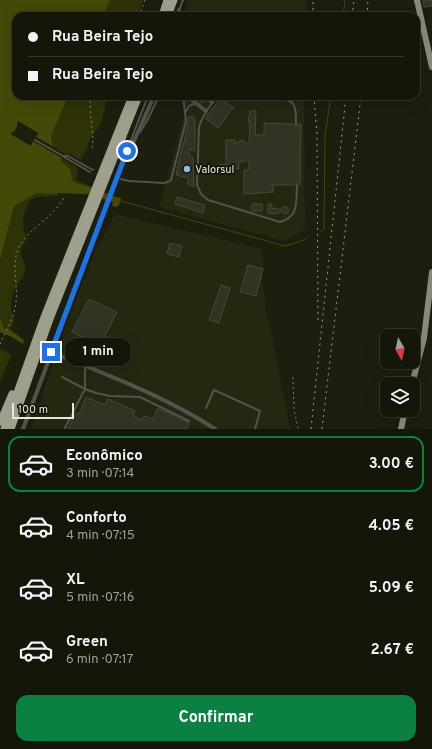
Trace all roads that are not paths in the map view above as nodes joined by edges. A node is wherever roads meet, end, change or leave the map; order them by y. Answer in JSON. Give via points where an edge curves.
{"nodes":[{"id":1,"x":167,"y":0,"type":"edge"},
{"id":2,"x":174,"y":0,"type":"edge"},
{"id":3,"x":183,"y":0,"type":"edge"},
{"id":4,"x":417,"y":0,"type":"edge"},
{"id":5,"x":179,"y":10,"type":"edge"},
{"id":6,"x":163,"y":12,"type":"edge"},
{"id":7,"x":170,"y":12,"type":"edge"},
{"id":8,"x":420,"y":12,"type":"edge"},
{"id":9,"x":420,"y":13,"type":"edge"},
{"id":10,"x":432,"y":67,"type":"edge"},
{"id":11,"x":131,"y":100,"type":"edge"},
{"id":12,"x":137,"y":100,"type":"edge"},
{"id":13,"x":146,"y":100,"type":"edge"},
{"id":14,"x":152,"y":100,"type":"edge"},
{"id":15,"x":157,"y":100,"type":"edge"},
{"id":16,"x":184,"y":100,"type":"edge"},
{"id":17,"x":192,"y":100,"type":"edge"},
{"id":18,"x":209,"y":100,"type":"edge"},
{"id":19,"x":287,"y":100,"type":"edge"},
{"id":20,"x":212,"y":102,"type":"joint"},
{"id":21,"x":196,"y":103,"type":"junction"},
{"id":22,"x":206,"y":111,"type":"junction"},
{"id":23,"x":186,"y":112,"type":"junction"},
{"id":24,"x":296,"y":124,"type":"dead end"},
{"id":25,"x":35,"y":140,"type":"dead end"},
{"id":26,"x":134,"y":141,"type":"junction"},
{"id":27,"x":127,"y":151,"type":"junction"},
{"id":28,"x":92,"y":171,"type":"dead end"},
{"id":29,"x":121,"y":179,"type":"dead end"},
{"id":30,"x":297,"y":185,"type":"dead end"},
{"id":31,"x":99,"y":187,"type":"junction"},
{"id":32,"x":94,"y":200,"type":"junction"},
{"id":33,"x":432,"y":272,"type":"edge"},
{"id":34,"x":51,"y":352,"type":"junction"},
{"id":35,"x":86,"y":366,"type":"junction"},
{"id":36,"x":24,"y":372,"type":"junction"},
{"id":37,"x":62,"y":377,"type":"dead end"},
{"id":38,"x":414,"y":377,"type":"edge"},
{"id":39,"x":85,"y":389,"type":"junction"},
{"id":40,"x":206,"y":408,"type":"dead end"},
{"id":41,"x":404,"y":417,"type":"edge"},
{"id":42,"x":189,"y":421,"type":"dead end"},
{"id":43,"x":0,"y":422,"type":"edge"},
{"id":44,"x":9,"y":428,"type":"edge"},
{"id":45,"x":65,"y":428,"type":"edge"},
{"id":46,"x":23,"y":429,"type":"edge"},
{"id":47,"x":215,"y":429,"type":"edge"},
{"id":48,"x":255,"y":429,"type":"edge"},
{"id":49,"x":401,"y":429,"type":"edge"}],
"edges":[{"from":1,"to":6,"type":"highway"},
{"from":2,"to":7,"type":"highway"},
{"from":3,"to":5,"type":"lane"},
{"from":4,"to":8,"type":"main road"},
{"from":9,"to":10,"type":"main road"},
{"from":11,"to":31,"type":"highway"},
{"from":12,"to":31,"type":"highway"},
{"from":13,"to":27,"type":"lane"},
{"from":14,"to":26,"type":"street"},
{"from":15,"to":26,"type":"lane"},
{"from":16,"to":23,"type":"lane"},
{"from":17,"to":21,"type":"street"},
{"from":18,"to":20,"type":"street"},
{"from":19,"to":24,"type":"lane","via":[[295,105]]},
{"from":20,"to":22,"type":"lane"},
{"from":21,"to":22,"type":"street"},
{"from":21,"to":23,"type":"lane","via":[[187,108]]},
{"from":22,"to":30,"type":"lane","via":[[199,127],[197,185],[201,194],[208,200],[280,222],[292,216],[296,209]]},
{"from":23,"to":29,"type":"lane","via":[[186,121],[169,181],[140,182]]},
{"from":25,"to":28,"type":"lane"},
{"from":26,"to":27,"type":"street"},
{"from":27,"to":34,"type":"street"},
{"from":31,"to":32,"type":"highway"},
{"from":32,"to":36,"type":"highway","via":[[44,317]]},
{"from":32,"to":44,"type":"highway"},
{"from":33,"to":38,"type":"main road","via":[[424,338]]},
{"from":34,"to":35,"type":"street"},
{"from":34,"to":46,"type":"street"},
{"from":35,"to":39,"type":"lane"},
{"from":35,"to":47,"type":"street","via":[[180,408]]},
{"from":36,"to":43,"type":"highway"},
{"from":36,"to":44,"type":"highway"},
{"from":37,"to":39,"type":"lane"},
{"from":39,"to":42,"type":"lane","via":[[110,396],[140,397]]},
{"from":39,"to":45,"type":"lane"},
{"from":40,"to":48,"type":"lane","via":[[214,390],[260,411]]},
{"from":41,"to":49,"type":"main road"}]}
